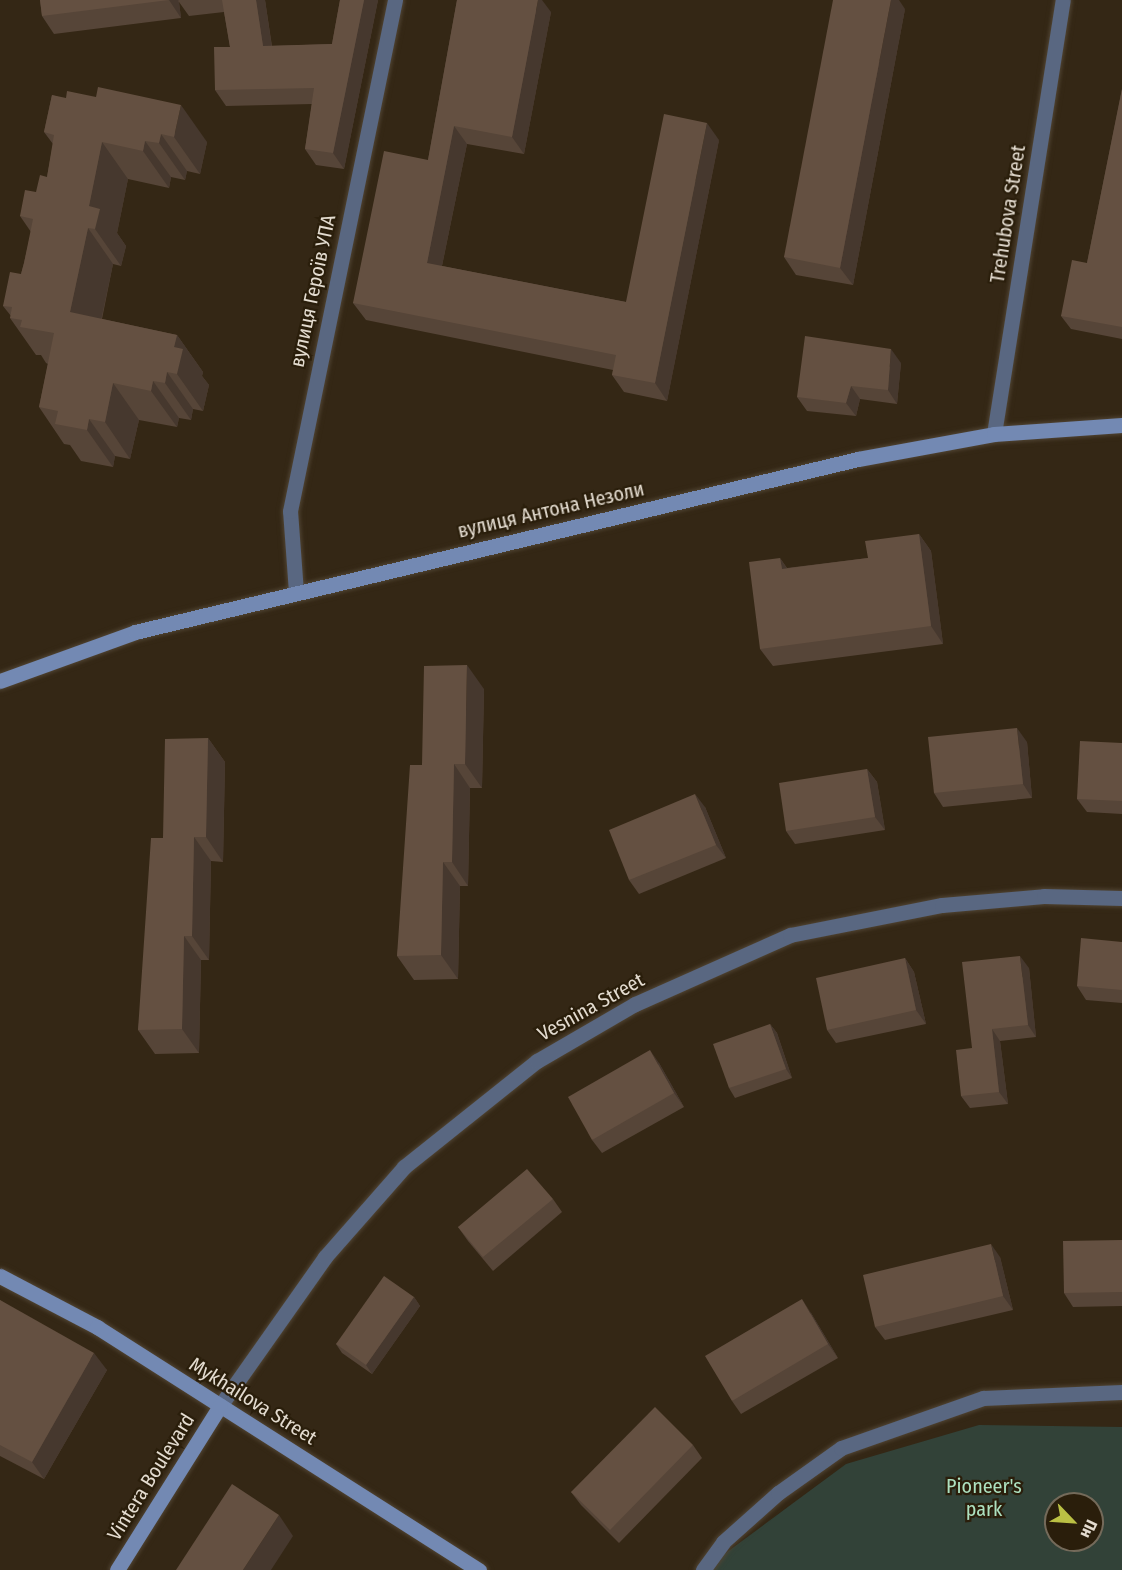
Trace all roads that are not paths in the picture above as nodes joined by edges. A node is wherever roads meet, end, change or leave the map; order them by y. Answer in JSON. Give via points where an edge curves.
{"nodes":[{"id":1,"x":395,"y":0,"type":"edge"},
{"id":2,"x":1063,"y":0,"type":"edge"},
{"id":3,"x":1122,"y":425,"type":"edge"},
{"id":4,"x":994,"y":434,"type":"junction"},
{"id":5,"x":296,"y":592,"type":"junction"},
{"id":6,"x":0,"y":681,"type":"edge"},
{"id":7,"x":1122,"y":898,"type":"edge"},
{"id":8,"x":0,"y":1276,"type":"edge"},
{"id":9,"x":1122,"y":1392,"type":"edge"},
{"id":10,"x":220,"y":1406,"type":"junction"},
{"id":11,"x":117,"y":1570,"type":"edge"},
{"id":12,"x":479,"y":1570,"type":"edge"},
{"id":13,"x":703,"y":1570,"type":"edge"}],
"edges":[{"from":1,"to":5,"type":"street","name":"вулиця Героїв УПА","via":[[290,511]]},
{"from":2,"to":4,"type":"street","name":"Trehubova Street"},
{"from":3,"to":4,"type":"main road","name":"вулиця Антона Незоли"},
{"from":4,"to":5,"type":"main road","name":"вулиця Антона Незоли","via":[[858,459]]},
{"from":5,"to":6,"type":"main road","name":"вулиця Антона Незоли","via":[[135,633]]},
{"from":7,"to":10,"type":"street","name":"Vesnina Street","via":[[1044,896],[942,905],[790,935],[635,1004],[537,1061],[404,1167],[325,1257]]},
{"from":8,"to":10,"type":"main road","name":"Mykhailova Street","via":[[97,1327]]},
{"from":9,"to":13,"type":"street","via":[[983,1398],[841,1448],[778,1493],[723,1542]]},
{"from":10,"to":11,"type":"main road","name":"Vintera Boulevard"},
{"from":10,"to":12,"type":"main road","name":"Mykhailova Street"}]}
